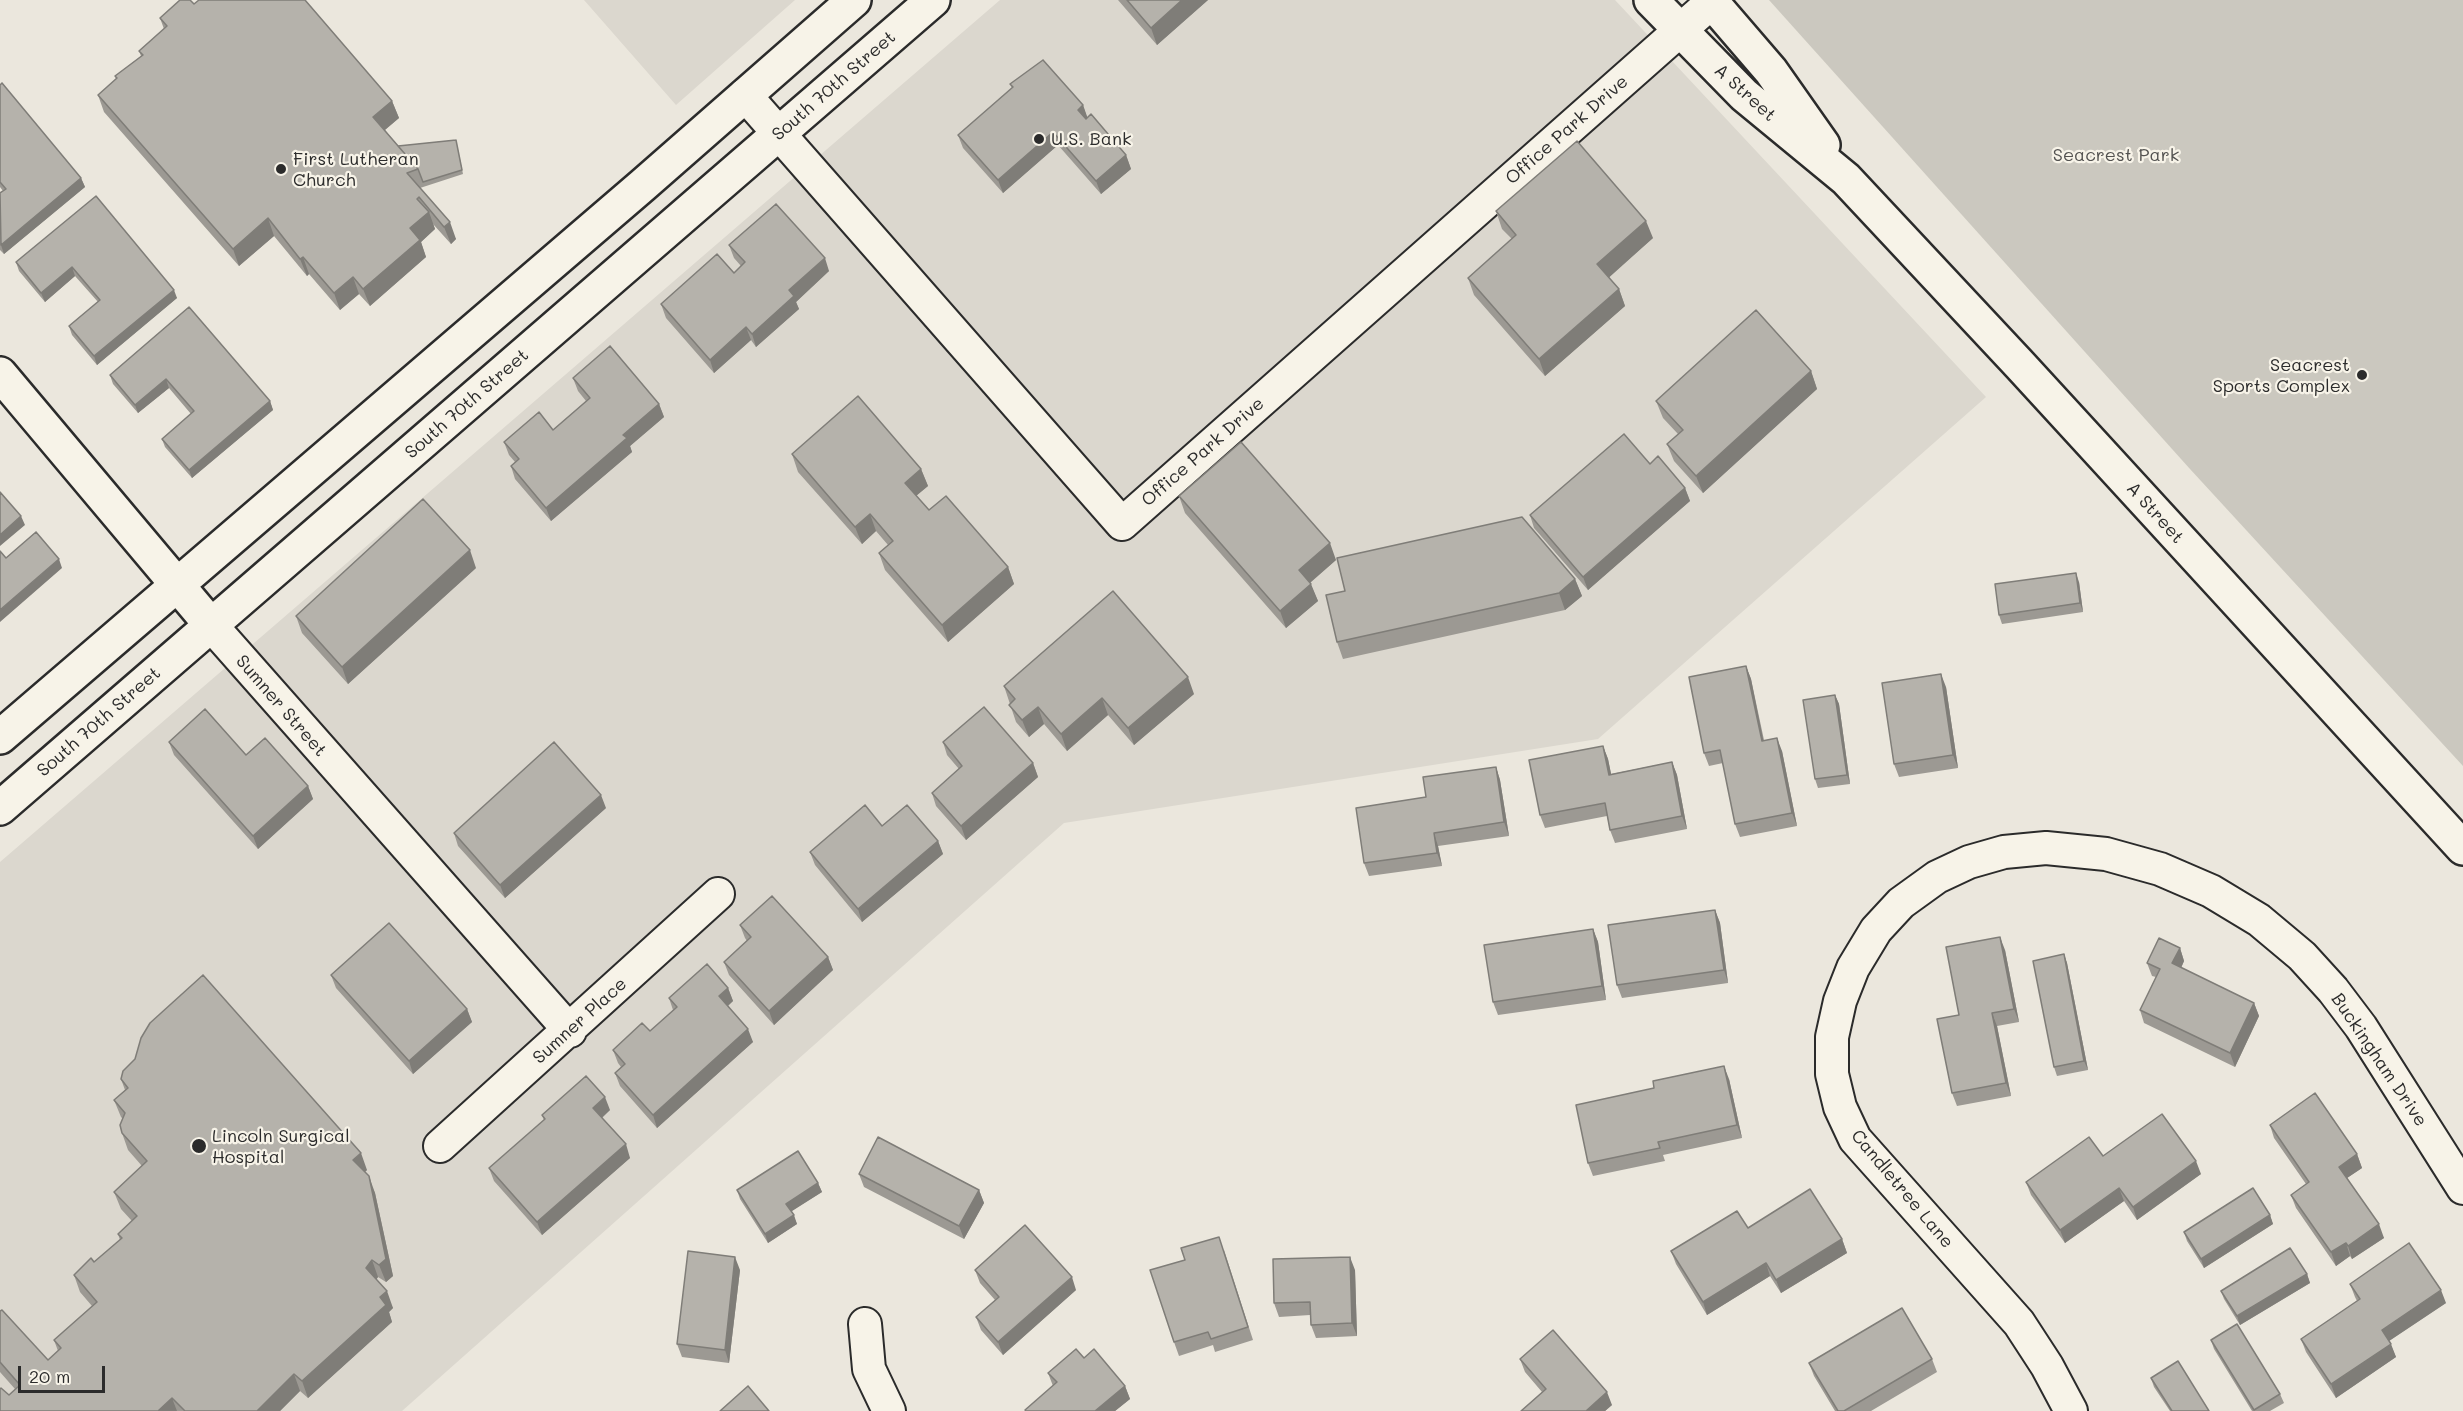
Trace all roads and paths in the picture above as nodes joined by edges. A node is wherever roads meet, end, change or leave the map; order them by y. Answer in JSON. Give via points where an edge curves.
{"nodes":[{"id":1,"x":854,"y":0,"type":"edge"},
{"id":2,"x":933,"y":0,"type":"edge"},
{"id":3,"x":1651,"y":0,"type":"edge"},
{"id":4,"x":1711,"y":1,"type":"edge"},
{"id":5,"x":1680,"y":30,"type":"junction"},
{"id":6,"x":745,"y":95,"type":"junction"},
{"id":7,"x":779,"y":133,"type":"junction"},
{"id":8,"x":1846,"y":179,"type":"junction"},
{"id":9,"x":0,"y":374,"type":"edge"},
{"id":10,"x":177,"y":586,"type":"junction"},
{"id":11,"x":211,"y":625,"type":"junction"},
{"id":12,"x":0,"y":737,"type":"edge"},
{"id":13,"x":0,"y":808,"type":"edge"},
{"id":14,"x":2463,"y":848,"type":"edge"},
{"id":15,"x":1919,"y":888,"type":"joint"},
{"id":16,"x":718,"y":894,"type":"dead end"},
{"id":17,"x":570,"y":1031,"type":"junction"},
{"id":18,"x":440,"y":1146,"type":"dead end"},
{"id":19,"x":2463,"y":1188,"type":"edge"},
{"id":20,"x":865,"y":1324,"type":"dead end"},
{"id":21,"x":889,"y":1411,"type":"edge"},
{"id":22,"x":2071,"y":1411,"type":"edge"}],
"edges":[{"from":1,"to":6,"type":"main road"},
{"from":2,"to":7,"type":"main road","name":"South 70th Street"},
{"from":3,"to":5,"type":"main road","name":"A Street"},
{"from":4,"to":5,"type":"street","name":"Office Park Drive"},
{"from":4,"to":8,"type":"main road","name":"A Street","via":[[1770,71]]},
{"from":5,"to":7,"type":"street","name":"Office Park Drive","via":[[1122,524]]},
{"from":5,"to":8,"type":"main road","name":"A Street","via":[[1744,95]]},
{"from":6,"to":7,"type":"street","name":"Office Park Drive"},
{"from":6,"to":10,"type":"main road"},
{"from":7,"to":11,"type":"main road","name":"South 70th Street"},
{"from":8,"to":14,"type":"main road","name":"A Street"},
{"from":9,"to":10,"type":"main road","name":"Sumner Street"},
{"from":10,"to":11,"type":"main road","name":"Sumner Street"},
{"from":10,"to":12,"type":"main road"},
{"from":11,"to":13,"type":"main road","name":"South 70th Street"},
{"from":11,"to":17,"type":"street","name":"Sumner Street"},
{"from":15,"to":19,"type":"street","name":"Buckingham Drive","via":[[1969,862],[2004,852],[2046,848],[2106,854],[2160,869],[2211,891],[2259,920],[2302,956],[2333,990],[2361,1027]]},
{"from":15,"to":22,"type":"street","name":"Candletree Lane","via":[[1876,930],[1853,968],[1840,1001],[1832,1037],[1832,1074],[1840,1107],[1855,1139],[2019,1323]]},
{"from":16,"to":17,"type":"street","name":"Sumner Place"},
{"from":17,"to":18,"type":"street","name":"Sumner Place"},
{"from":20,"to":21,"type":"street","via":[[869,1369]]}]}
